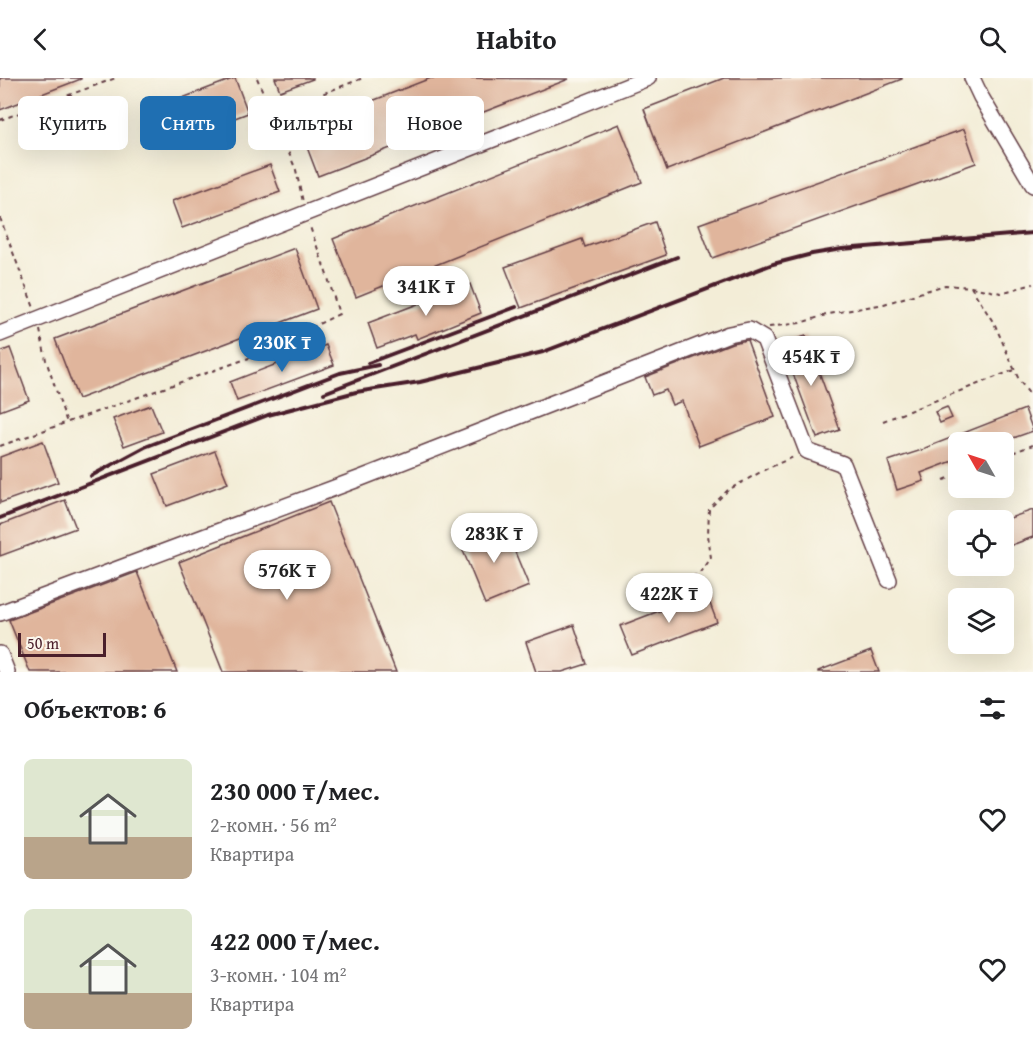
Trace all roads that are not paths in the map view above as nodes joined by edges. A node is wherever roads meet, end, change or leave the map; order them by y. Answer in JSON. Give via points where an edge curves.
{"nodes":[{"id":1,"x":648,"y":78,"type":"edge"},
{"id":2,"x":972,"y":78,"type":"edge"},
{"id":3,"x":1033,"y":185,"type":"edge"},
{"id":4,"x":0,"y":334,"type":"edge"},
{"id":5,"x":889,"y":580,"type":"dead end"},
{"id":6,"x":0,"y":613,"type":"edge"},
{"id":7,"x":0,"y":654,"type":"edge"},
{"id":8,"x":7,"y":672,"type":"edge"}],
"edges":[{"from":1,"to":4,"type":"lane"},
{"from":2,"to":3,"type":"lane"},
{"from":5,"to":6,"type":"lane","via":[[843,464],[807,451],[764,339],[749,330],[729,334]]},
{"from":7,"to":8,"type":"lane"}]}
